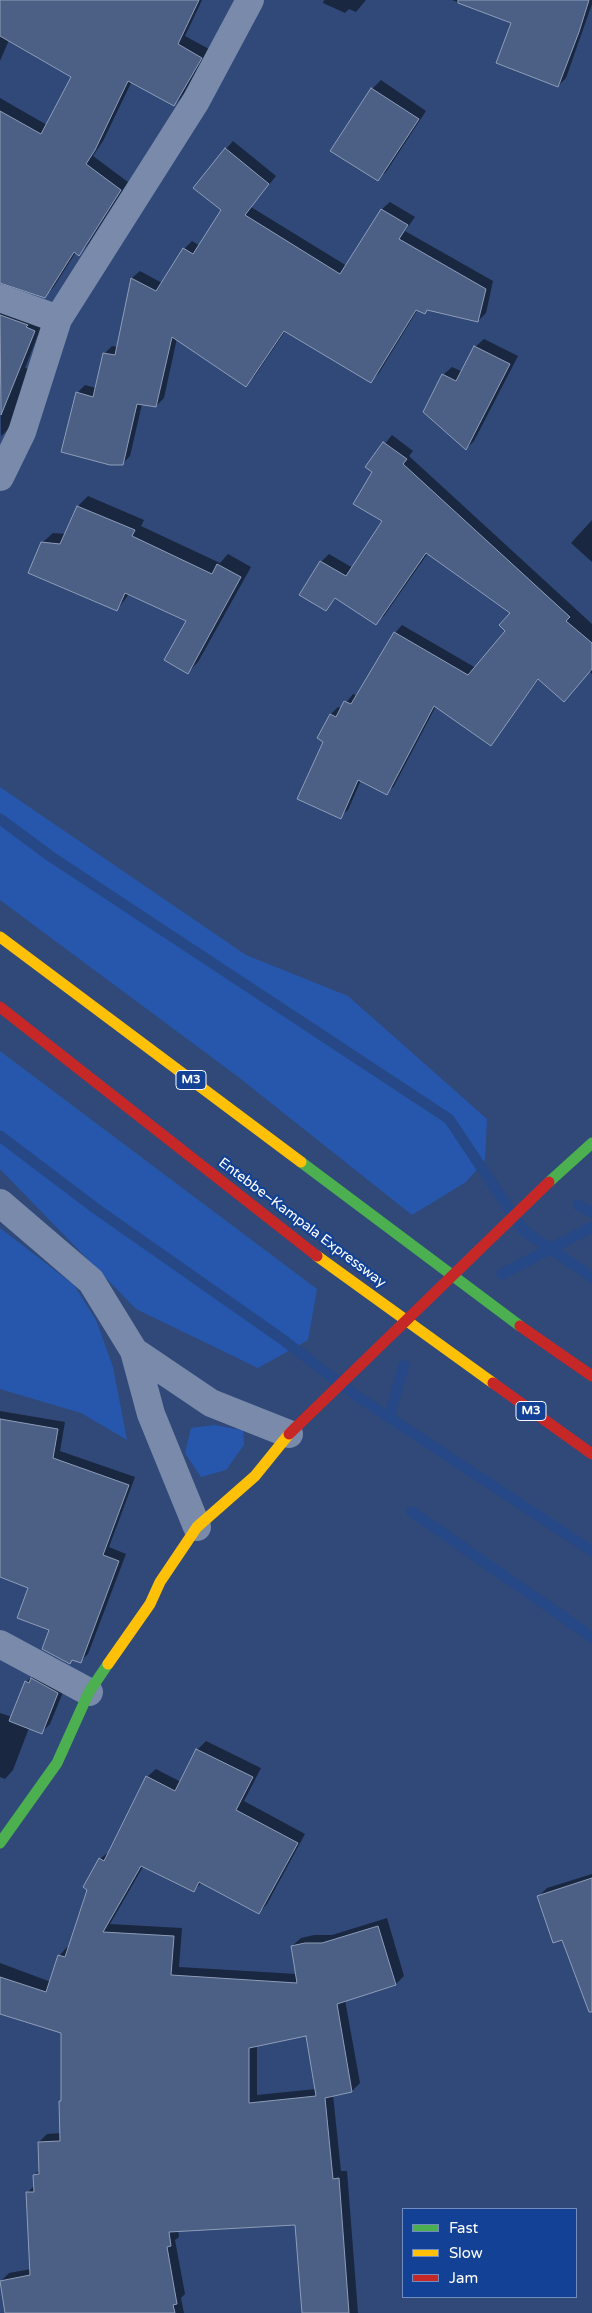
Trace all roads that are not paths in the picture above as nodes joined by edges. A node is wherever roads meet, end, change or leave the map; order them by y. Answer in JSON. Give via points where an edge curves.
{"nodes":[{"id":1,"x":250,"y":0,"type":"edge"},
{"id":2,"x":0,"y":298,"type":"edge"},
{"id":3,"x":58,"y":319,"type":"junction"},
{"id":4,"x":0,"y":477,"type":"edge"},
{"id":5,"x":0,"y":937,"type":"edge"},
{"id":6,"x":0,"y":1007,"type":"edge"},
{"id":7,"x":592,"y":1143,"type":"edge"},
{"id":8,"x":0,"y":1203,"type":"edge"},
{"id":9,"x":134,"y":1351,"type":"junction"},
{"id":10,"x":592,"y":1376,"type":"edge"},
{"id":11,"x":289,"y":1434,"type":"junction"},
{"id":12,"x":592,"y":1454,"type":"edge"},
{"id":13,"x":197,"y":1527,"type":"junction"},
{"id":14,"x":0,"y":1644,"type":"edge"},
{"id":15,"x":89,"y":1692,"type":"junction"},
{"id":16,"x":0,"y":1843,"type":"edge"}],
"edges":[{"from":1,"to":3,"type":"street","via":[[196,101]]},
{"from":2,"to":3,"type":"street"},
{"from":3,"to":4,"type":"street","via":[[22,432]]},
{"from":5,"to":10,"type":"main road","number":"M3","via":[[513,1321]]},
{"from":6,"to":12,"type":"main road","name":"Entebbe–Kampala Expressway","number":"M3","via":[[327,1263]]},
{"from":7,"to":11,"type":"main road","bridge":true},
{"from":8,"to":9,"type":"street","via":[[91,1281]]},
{"from":9,"to":11,"type":"street","via":[[210,1403]]},
{"from":9,"to":13,"type":"street","via":[[151,1414]]},
{"from":11,"to":13,"type":"main road","via":[[255,1476]]},
{"from":13,"to":15,"type":"main road","via":[[160,1582],[150,1604]]},
{"from":14,"to":15,"type":"street"},
{"from":15,"to":16,"type":"main road","via":[[57,1763]]}]}
